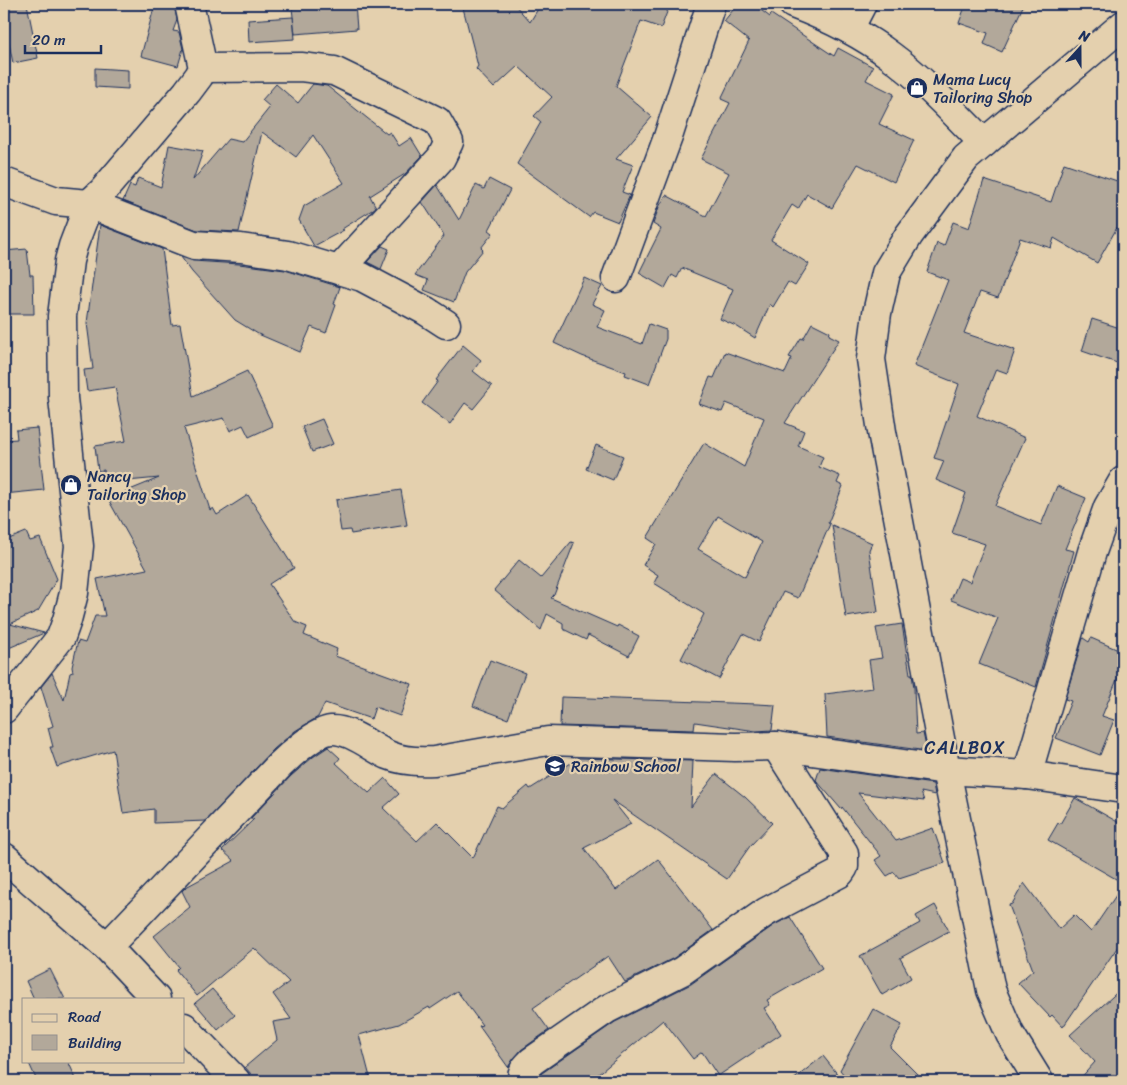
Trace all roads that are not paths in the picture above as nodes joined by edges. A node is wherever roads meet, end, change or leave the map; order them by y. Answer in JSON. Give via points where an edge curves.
{"nodes":[{"id":1,"x":189,"y":4,"type":"edge"},
{"id":2,"x":711,"y":4,"type":"edge"},
{"id":3,"x":793,"y":4,"type":"edge"},
{"id":4,"x":862,"y":4,"type":"edge"},
{"id":5,"x":1123,"y":24,"type":"edge"},
{"id":6,"x":849,"y":29,"type":"junction"},
{"id":7,"x":203,"y":68,"type":"junction"},
{"id":8,"x":984,"y":143,"type":"junction"},
{"id":9,"x":4,"y":182,"type":"edge"},
{"id":10,"x":89,"y":204,"type":"junction"},
{"id":11,"x":339,"y":270,"type":"junction"},
{"id":12,"x":616,"y":278,"type":"dead end"},
{"id":13,"x":446,"y":324,"type":"dead end"},
{"id":14,"x":1123,"y":481,"type":"edge"},
{"id":15,"x":4,"y":709,"type":"edge"},
{"id":16,"x":776,"y":746,"type":"junction"},
{"id":17,"x":946,"y":770,"type":"junction"},
{"id":18,"x":1027,"y":774,"type":"junction"},
{"id":19,"x":1123,"y":790,"type":"edge"},
{"id":20,"x":4,"y":857,"type":"edge"},
{"id":21,"x":107,"y":947,"type":"junction"},
{"id":22,"x":155,"y":998,"type":"edge"},
{"id":23,"x":185,"y":1028,"type":"edge"},
{"id":24,"x":236,"y":1081,"type":"edge"},
{"id":25,"x":523,"y":1081,"type":"edge"},
{"id":26,"x":1039,"y":1081,"type":"edge"}],
"edges":[{"from":1,"to":7,"type":"street"},
{"from":2,"to":12,"type":"street","via":[[668,137]]},
{"from":3,"to":6,"type":"street"},
{"from":4,"to":6,"type":"street"},
{"from":5,"to":8,"type":"street"},
{"from":6,"to":8,"type":"street","via":[[890,55],[918,78]]},
{"from":7,"to":10,"type":"street"},
{"from":7,"to":11,"type":"street","via":[[301,66],[334,71],[437,121],[449,142],[441,158]]},
{"from":8,"to":17,"type":"street","via":[[966,158],[909,235],[886,273],[871,359]]},
{"from":9,"to":10,"type":"street","via":[[56,201]]},
{"from":10,"to":11,"type":"street","via":[[194,245],[288,255]]},
{"from":10,"to":15,"type":"street","via":[[69,262],[62,316],[63,398],[79,546],[74,593],[61,636]]},
{"from":11,"to":13,"type":"street","via":[[362,277]]},
{"from":14,"to":18,"type":"street","via":[[1108,507],[1092,552]]},
{"from":16,"to":17,"type":"street"},
{"from":16,"to":21,"type":"street","via":[[548,741],[420,762],[390,756],[347,732],[330,730],[302,745],[280,764]]},
{"from":16,"to":25,"type":"street","via":[[844,852],[844,867],[840,873],[766,912],[682,971],[607,1009],[532,1061],[524,1069]]},
{"from":17,"to":18,"type":"street"},
{"from":17,"to":26,"type":"street","via":[[991,990],[1010,1034]]},
{"from":18,"to":19,"type":"street"},
{"from":20,"to":21,"type":"street"},
{"from":21,"to":22,"type":"street"},
{"from":23,"to":24,"type":"street"}]}
